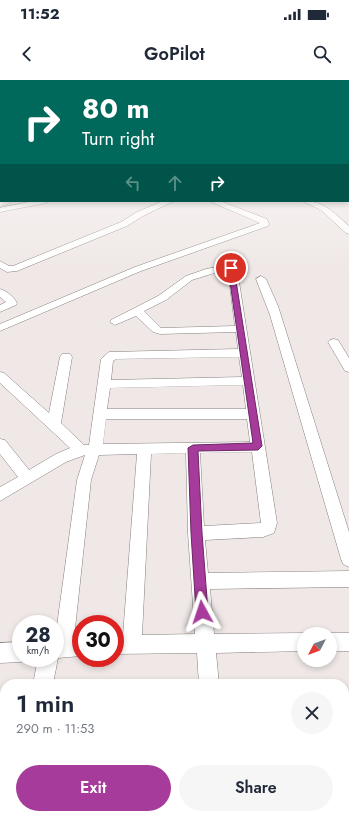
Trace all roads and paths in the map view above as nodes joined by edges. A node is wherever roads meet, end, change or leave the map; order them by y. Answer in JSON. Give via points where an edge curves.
{"nodes":[{"id":1,"x":41,"y":202,"type":"edge"},
{"id":2,"x":168,"y":202,"type":"edge"},
{"id":3,"x":216,"y":202,"type":"edge"},
{"id":4,"x":309,"y":202,"type":"edge"},
{"id":5,"x":0,"y":210,"type":"edge"},
{"id":6,"x":349,"y":231,"type":"edge"},
{"id":7,"x":1,"y":266,"type":"edge"},
{"id":8,"x":261,"y":279,"type":"dead end"},
{"id":9,"x":0,"y":292,"type":"edge"},
{"id":10,"x":0,"y":309,"type":"edge"},
{"id":11,"x":137,"y":311,"type":"junction"},
{"id":12,"x":115,"y":322,"type":"dead end"},
{"id":13,"x":0,"y":328,"type":"edge"},
{"id":14,"x":239,"y":329,"type":"junction"},
{"id":15,"x":334,"y":342,"type":"dead end"},
{"id":16,"x":244,"y":354,"type":"junction"},
{"id":17,"x":66,"y":357,"type":"dead end"},
{"id":18,"x":349,"y":368,"type":"edge"},
{"id":19,"x":0,"y":376,"type":"edge"},
{"id":20,"x":249,"y":381,"type":"junction"},
{"id":21,"x":104,"y":384,"type":"junction"},
{"id":22,"x":101,"y":414,"type":"junction"},
{"id":23,"x":253,"y":414,"type":"junction"},
{"id":24,"x":54,"y":424,"type":"junction"},
{"id":25,"x":0,"y":444,"type":"edge"},
{"id":26,"x":258,"y":446,"type":"junction"},
{"id":27,"x":193,"y":448,"type":"junction"},
{"id":28,"x":87,"y":450,"type":"junction"},
{"id":29,"x":144,"y":450,"type":"junction"},
{"id":30,"x":27,"y":478,"type":"junction"},
{"id":31,"x":0,"y":495,"type":"edge"},
{"id":32,"x":196,"y":533,"type":"junction"},
{"id":33,"x":349,"y":559,"type":"edge"},
{"id":34,"x":349,"y":579,"type":"edge"},
{"id":35,"x":200,"y":581,"type":"junction"},
{"id":36,"x":297,"y":642,"type":"edge"},
{"id":37,"x":337,"y":642,"type":"edge"},
{"id":38,"x":349,"y":642,"type":"edge"},
{"id":39,"x":205,"y":643,"type":"junction"},
{"id":40,"x":124,"y":645,"type":"edge"},
{"id":41,"x":67,"y":648,"type":"edge"},
{"id":42,"x":12,"y":653,"type":"edge"},
{"id":43,"x":0,"y":654,"type":"edge"},
{"id":44,"x":46,"y":667,"type":"edge"},
{"id":45,"x":44,"y":679,"type":"edge"},
{"id":46,"x":209,"y":679,"type":"edge"}],
"edges":[{"from":1,"to":5,"type":"street"},
{"from":2,"to":7,"type":"street","via":[[124,224],[14,269],[9,270]]},
{"from":3,"to":13,"type":"street","via":[[264,221],[265,224],[124,274]]},
{"from":4,"to":6,"type":"street","via":[[324,208]]},
{"from":8,"to":33,"type":"street","via":[[274,309]]},
{"from":9,"to":10,"type":"street","via":[[12,303]]},
{"from":11,"to":12,"type":"street"},
{"from":11,"to":14,"type":"street","via":[[157,330]]},
{"from":11,"to":14,"type":"street","via":[[162,298],[194,276],[231,268]]},
{"from":14,"to":16,"type":"street"},
{"from":15,"to":18,"type":"street"},
{"from":16,"to":20,"type":"street"},
{"from":16,"to":21,"type":"street","via":[[113,355],[107,359]]},
{"from":17,"to":24,"type":"street"},
{"from":19,"to":24,"type":"street"},
{"from":20,"to":21,"type":"street"},
{"from":20,"to":23,"type":"street"},
{"from":21,"to":22,"type":"street"},
{"from":22,"to":23,"type":"street"},
{"from":22,"to":28,"type":"street"},
{"from":23,"to":26,"type":"street"},
{"from":24,"to":28,"type":"street","via":[[74,443]]},
{"from":25,"to":30,"type":"street"},
{"from":26,"to":27,"type":"street"},
{"from":26,"to":32,"type":"street","via":[[268,528]]},
{"from":27,"to":29,"type":"street"},
{"from":27,"to":32,"type":"street"},
{"from":28,"to":29,"type":"street"},
{"from":28,"to":30,"type":"street","via":[[61,458]]},
{"from":28,"to":41,"type":"street"},
{"from":29,"to":40,"type":"street"},
{"from":30,"to":31,"type":"street"},
{"from":32,"to":35,"type":"street"},
{"from":34,"to":35,"type":"street"},
{"from":35,"to":39,"type":"street"},
{"from":36,"to":39,"type":"street"},
{"from":37,"to":38,"type":"street"},
{"from":39,"to":40,"type":"street"},
{"from":39,"to":46,"type":"street"},
{"from":42,"to":43,"type":"street"},
{"from":44,"to":45,"type":"street"}]}
